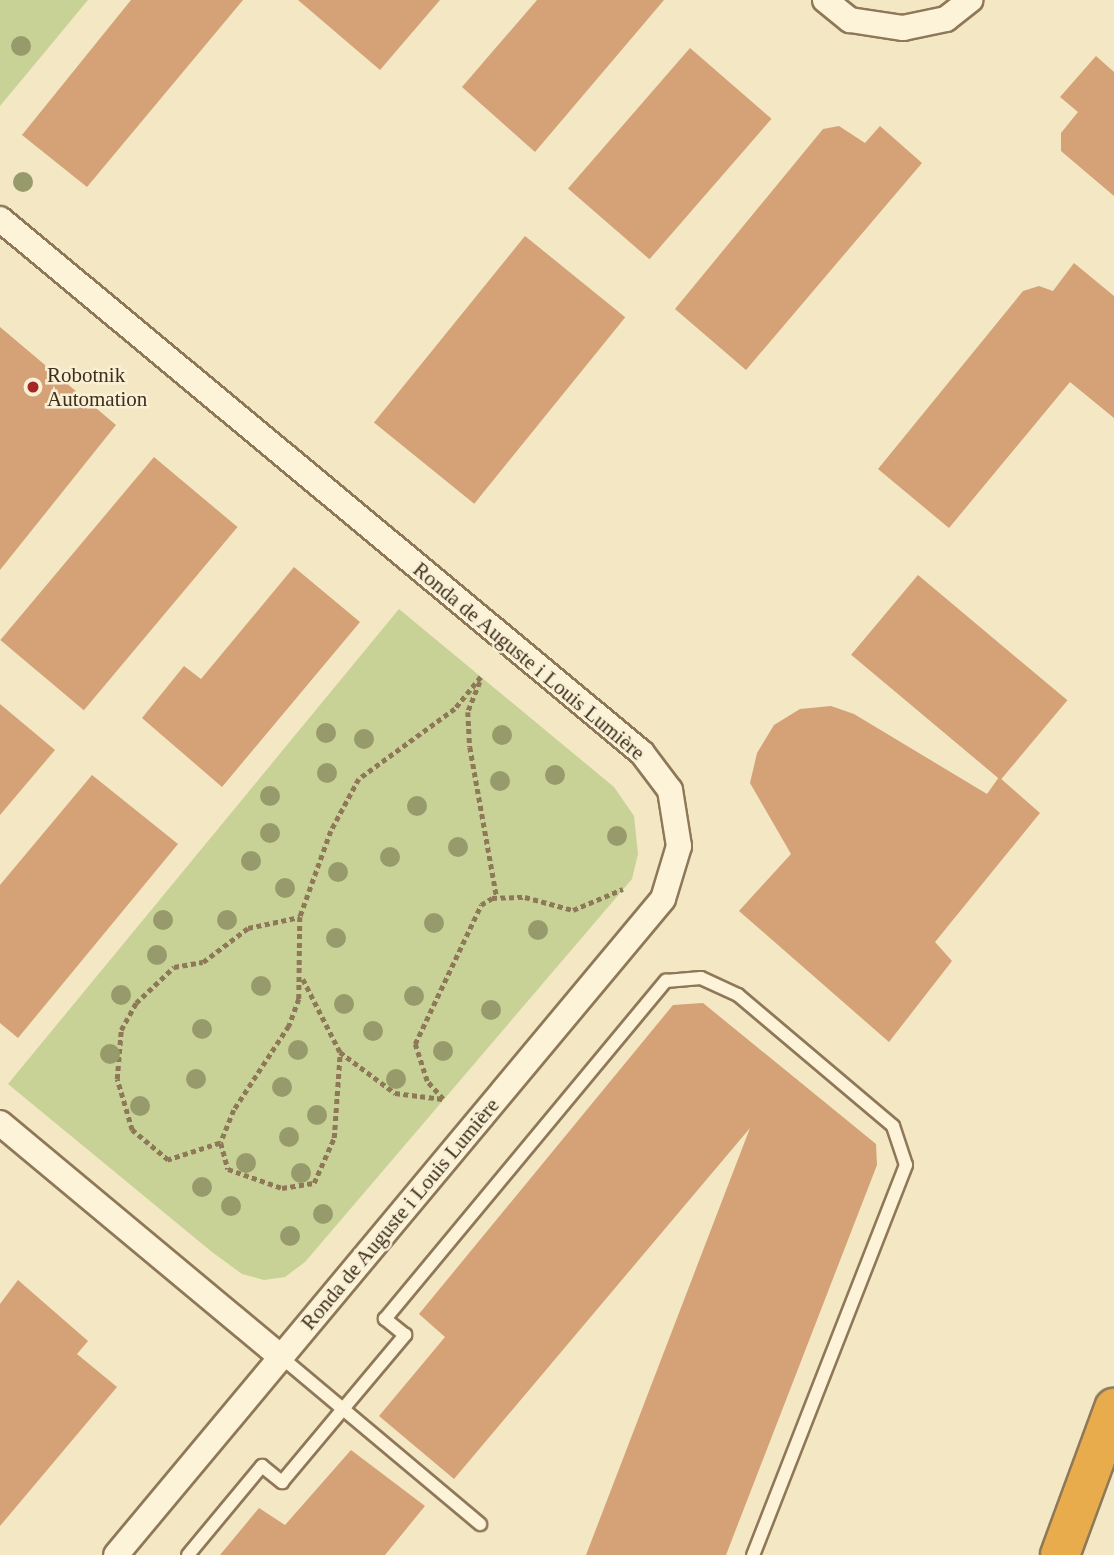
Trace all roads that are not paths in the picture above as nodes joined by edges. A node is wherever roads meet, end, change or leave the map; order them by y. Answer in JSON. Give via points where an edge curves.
{"nodes":[{"id":1,"x":825,"y":0,"type":"edge"},
{"id":2,"x":970,"y":0,"type":"edge"},
{"id":3,"x":0,"y":219,"type":"edge"},
{"id":4,"x":0,"y":1123,"type":"edge"},
{"id":5,"x":281,"y":1357,"type":"junction"},
{"id":6,"x":1114,"y":1408,"type":"edge"},
{"id":7,"x":343,"y":1409,"type":"junction"},
{"id":8,"x":481,"y":1524,"type":"dead end"},
{"id":9,"x":116,"y":1555,"type":"edge"},
{"id":10,"x":188,"y":1555,"type":"edge"},
{"id":11,"x":753,"y":1555,"type":"edge"},
{"id":12,"x":1059,"y":1555,"type":"edge"}],
"edges":[{"from":1,"to":2,"type":"street","via":[[850,20],[902,28],[946,19]]},
{"from":3,"to":5,"type":"street","name":"Ronda de Auguste i Louis Lumière","via":[[642,753],[670,790],[679,846],[663,899]]},
{"from":4,"to":5,"type":"street"},
{"from":5,"to":7,"type":"lane"},
{"from":5,"to":9,"type":"street","name":"Ronda de Auguste i Louis Lumière"},
{"from":6,"to":12,"type":"highway"},
{"from":7,"to":8,"type":"lane"},
{"from":7,"to":10,"type":"lane","via":[[282,1482],[262,1466]]},
{"from":7,"to":11,"type":"lane","via":[[405,1335],[385,1319],[666,981],[701,978],[738,995],[893,1126],[905,1165]]}]}
